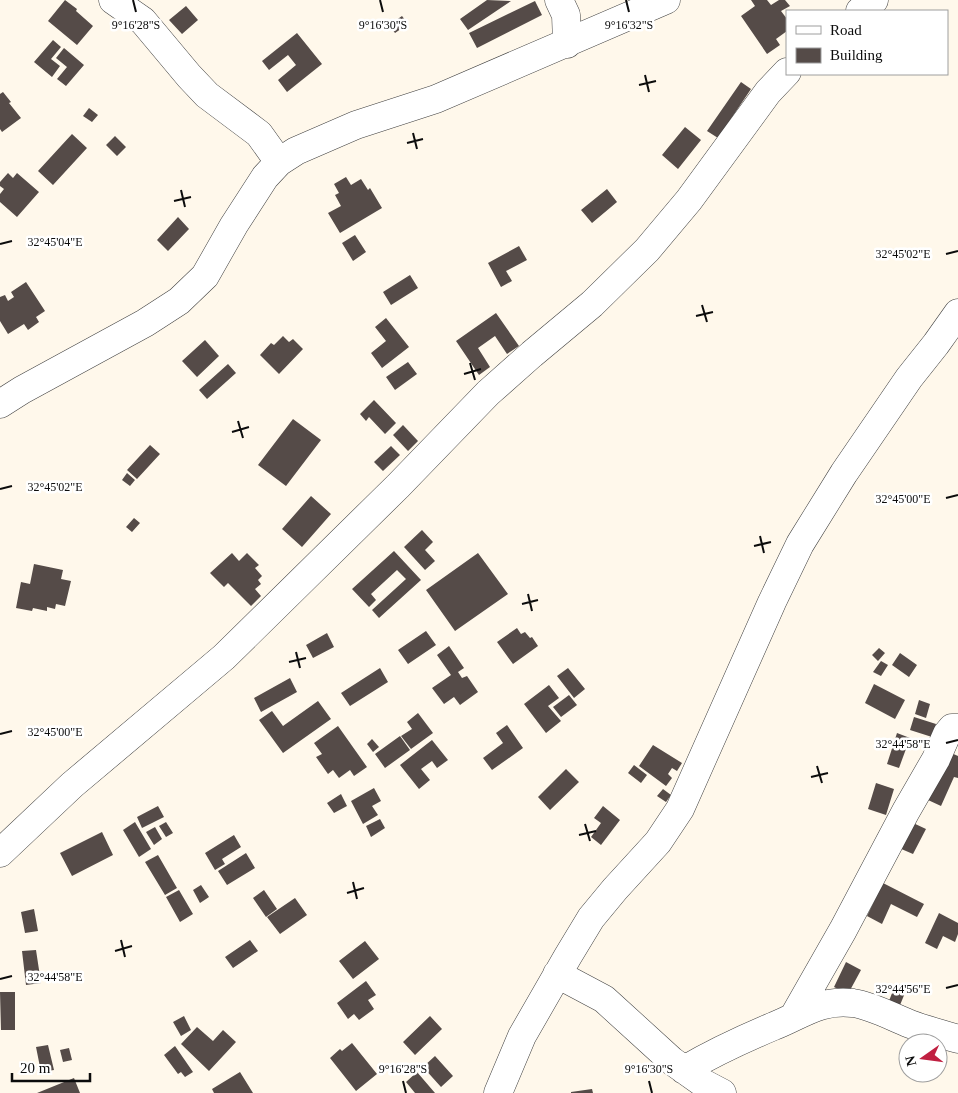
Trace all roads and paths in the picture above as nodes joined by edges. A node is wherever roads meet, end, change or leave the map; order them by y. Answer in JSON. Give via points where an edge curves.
{"nodes":[{"id":1,"x":113,"y":0,"type":"edge"},
{"id":2,"x":558,"y":0,"type":"edge"},
{"id":3,"x":666,"y":0,"type":"edge"},
{"id":4,"x":874,"y":0,"type":"edge"},
{"id":5,"x":861,"y":10,"type":"edge"},
{"id":6,"x":567,"y":44,"type":"junction"},
{"id":7,"x":786,"y":73,"type":"edge"},
{"id":8,"x":279,"y":162,"type":"junction"},
{"id":9,"x":958,"y":313,"type":"edge"},
{"id":10,"x":0,"y":404,"type":"edge"},
{"id":11,"x":958,"y":728,"type":"edge"},
{"id":12,"x":0,"y":853,"type":"edge"},
{"id":13,"x":557,"y":974,"type":"junction"},
{"id":14,"x":794,"y":1016,"type":"junction"},
{"id":15,"x":958,"y":1039,"type":"edge"},
{"id":16,"x":684,"y":1070,"type":"junction"},
{"id":17,"x":498,"y":1093,"type":"edge"},
{"id":18,"x":722,"y":1093,"type":"edge"}],
"edges":[{"from":1,"to":8,"type":"street","via":[[143,21],[207,95],[259,134]]},
{"from":2,"to":6,"type":"street","via":[[566,15]]},
{"from":3,"to":6,"type":"street"},
{"from":4,"to":5,"type":"street"},
{"from":6,"to":8,"type":"street","via":[[436,99],[356,124],[296,150]]},
{"from":7,"to":12,"type":"street","via":[[647,250],[592,304],[488,393],[224,657],[72,785]]},
{"from":8,"to":10,"type":"street","via":[[254,191],[205,276],[178,301]]},
{"from":9,"to":13,"type":"street","via":[[909,378],[800,544],[680,809],[658,842],[591,918]]},
{"from":11,"to":14,"type":"street","via":[[952,728],[947,734],[868,885]]},
{"from":13,"to":16,"type":"street","via":[[604,1000]]},
{"from":13,"to":17,"type":"street","via":[[522,1036]]},
{"from":14,"to":15,"type":"street","via":[[824,1004],[855,1003]]},
{"from":14,"to":16,"type":"street"},
{"from":16,"to":18,"type":"street"}]}
